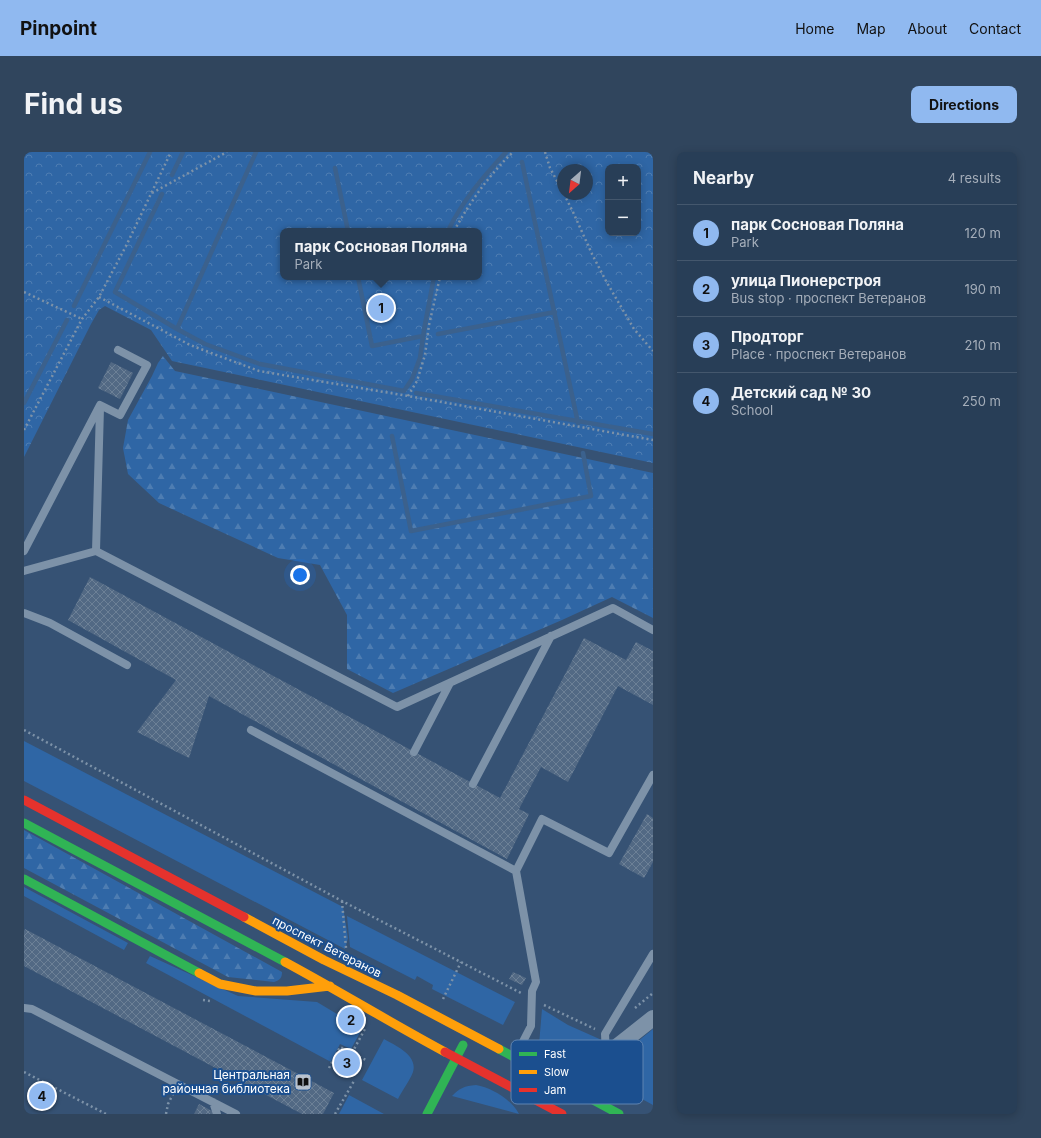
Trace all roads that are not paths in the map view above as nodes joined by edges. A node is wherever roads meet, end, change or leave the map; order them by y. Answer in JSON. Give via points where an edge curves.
{"nodes":[{"id":1,"x":118,"y":350,"type":"dead end"},
{"id":2,"x":100,"y":405,"type":"junction"},
{"id":3,"x":24,"y":551,"type":"edge"},
{"id":4,"x":96,"y":551,"type":"junction"},
{"id":5,"x":24,"y":571,"type":"edge"},
{"id":6,"x":24,"y":613,"type":"edge"},
{"id":7,"x":653,"y":630,"type":"edge"},
{"id":8,"x":552,"y":636,"type":"junction"},
{"id":9,"x":127,"y":665,"type":"dead end"},
{"id":10,"x":450,"y":683,"type":"junction"},
{"id":11,"x":251,"y":730,"type":"dead end"},
{"id":12,"x":414,"y":752,"type":"dead end"},
{"id":13,"x":653,"y":775,"type":"edge"},
{"id":14,"x":473,"y":784,"type":"dead end"},
{"id":15,"x":24,"y":800,"type":"edge"},
{"id":16,"x":24,"y":823,"type":"edge"},
{"id":17,"x":516,"y":871,"type":"junction"},
{"id":18,"x":24,"y":879,"type":"edge"},
{"id":19,"x":653,"y":954,"type":"edge"},
{"id":20,"x":330,"y":986,"type":"junction"},
{"id":21,"x":24,"y":1008,"type":"edge"},
{"id":22,"x":653,"y":1018,"type":"edge"},
{"id":23,"x":469,"y":1033,"type":"junction"},
{"id":24,"x":524,"y":1040,"type":"edge"},
{"id":25,"x":605,"y":1040,"type":"edge"},
{"id":26,"x":625,"y":1040,"type":"edge"},
{"id":27,"x":511,"y":1055,"type":"edge"},
{"id":28,"x":456,"y":1058,"type":"junction"},
{"id":29,"x":511,"y":1089,"type":"edge"},
{"id":30,"x":213,"y":1102,"type":"junction"},
{"id":31,"x":538,"y":1104,"type":"edge"},
{"id":32,"x":601,"y":1104,"type":"edge"},
{"id":33,"x":217,"y":1114,"type":"edge"},
{"id":34,"x":236,"y":1114,"type":"edge"},
{"id":35,"x":427,"y":1114,"type":"edge"},
{"id":36,"x":562,"y":1114,"type":"edge"},
{"id":37,"x":619,"y":1114,"type":"edge"}],
"edges":[{"from":1,"to":2,"type":"lane","via":[[147,365],[120,415]]},
{"from":2,"to":3,"type":"lane"},
{"from":2,"to":4,"type":"lane"},
{"from":4,"to":5,"type":"lane"},
{"from":4,"to":10,"type":"lane","via":[[397,707]]},
{"from":6,"to":9,"type":"lane","via":[[50,623]]},
{"from":7,"to":8,"type":"lane","via":[[613,608]]},
{"from":8,"to":10,"type":"lane"},
{"from":8,"to":14,"type":"lane"},
{"from":10,"to":12,"type":"lane"},
{"from":11,"to":17,"type":"lane"},
{"from":13,"to":17,"type":"lane","via":[[609,853],[542,818]]},
{"from":15,"to":23,"type":"main road","name":"проспект Ветеранов","via":[[324,960]]},
{"from":16,"to":20,"type":"main road"},
{"from":17,"to":24,"type":"lane","via":[[536,982],[532,991],[531,1026]]},
{"from":18,"to":20,"type":"main road","via":[[220,984],[261,991],[306,990]]},
{"from":19,"to":25,"type":"lane","via":[[605,1034]]},
{"from":20,"to":28,"type":"main road"},
{"from":21,"to":30,"type":"lane","via":[[32,1009]]},
{"from":22,"to":26,"type":"street"},
{"from":23,"to":27,"type":"main road","name":"проспект Ветеранов"},
{"from":23,"to":28,"type":"main road"},
{"from":28,"to":29,"type":"main road"},
{"from":28,"to":35,"type":"main road"},
{"from":30,"to":33,"type":"lane"},
{"from":30,"to":34,"type":"lane"},
{"from":31,"to":36,"type":"main road"},
{"from":32,"to":37,"type":"main road","name":"проспект Ветеранов"}]}
